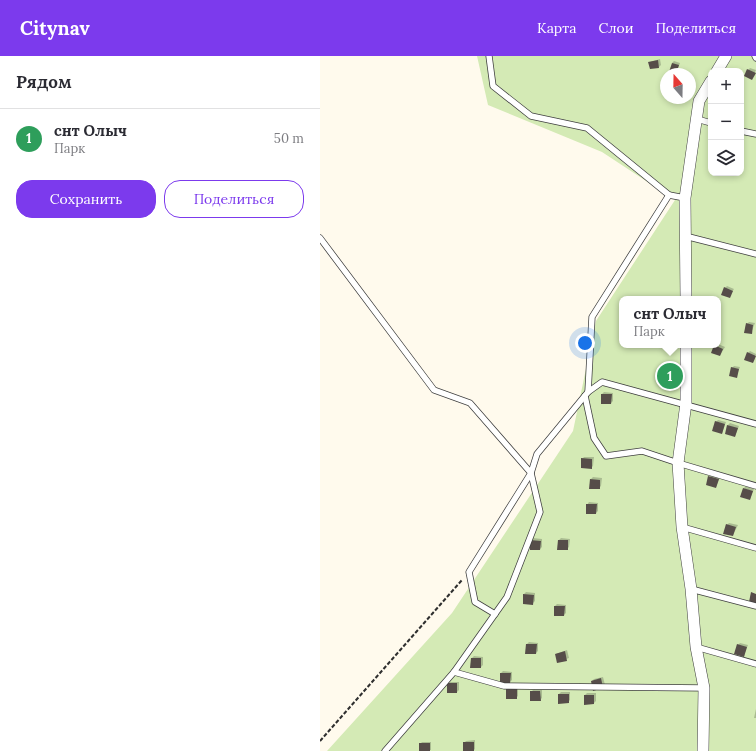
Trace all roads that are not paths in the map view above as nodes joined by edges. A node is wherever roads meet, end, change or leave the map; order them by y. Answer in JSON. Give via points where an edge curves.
{"nodes":[{"id":1,"x":489,"y":56,"type":"edge"},
{"id":2,"x":726,"y":56,"type":"edge"},
{"id":3,"x":719,"y":68,"type":"edge"},
{"id":4,"x":708,"y":86,"type":"edge"},
{"id":5,"x":697,"y":119,"type":"junction"},
{"id":6,"x":708,"y":122,"type":"edge"},
{"id":7,"x":744,"y":131,"type":"edge"},
{"id":8,"x":756,"y":134,"type":"edge"},
{"id":9,"x":669,"y":195,"type":"junction"},
{"id":10,"x":685,"y":198,"type":"junction"},
{"id":11,"x":686,"y":236,"type":"junction"},
{"id":12,"x":320,"y":238,"type":"edge"},
{"id":13,"x":756,"y":254,"type":"edge"},
{"id":14,"x":686,"y":296,"type":"edge"},
{"id":15,"x":686,"y":348,"type":"edge"},
{"id":16,"x":586,"y":394,"type":"junction"},
{"id":17,"x":686,"y":403,"type":"junction"},
{"id":18,"x":756,"y":424,"type":"edge"},
{"id":19,"x":678,"y":463,"type":"junction"},
{"id":20,"x":532,"y":472,"type":"junction"},
{"id":21,"x":756,"y":486,"type":"edge"},
{"id":22,"x":682,"y":527,"type":"junction"},
{"id":23,"x":756,"y":548,"type":"edge"},
{"id":24,"x":691,"y":589,"type":"junction"},
{"id":25,"x":756,"y":606,"type":"edge"},
{"id":26,"x":495,"y":614,"type":"junction"},
{"id":27,"x":696,"y":647,"type":"junction"},
{"id":28,"x":756,"y":664,"type":"edge"},
{"id":29,"x":454,"y":672,"type":"junction"},
{"id":30,"x":704,"y":688,"type":"junction"},
{"id":31,"x":385,"y":751,"type":"edge"},
{"id":32,"x":703,"y":751,"type":"edge"}],
"edges":[{"from":1,"to":9,"type":"lane","via":[[493,86],[531,116],[587,128]]},
{"from":2,"to":3,"type":"street"},
{"from":4,"to":5,"type":"street","via":[[699,101]]},
{"from":5,"to":6,"type":"lane"},
{"from":5,"to":10,"type":"street"},
{"from":7,"to":8,"type":"lane"},
{"from":9,"to":10,"type":"lane"},
{"from":9,"to":16,"type":"lane","via":[[592,317]]},
{"from":10,"to":11,"type":"street"},
{"from":11,"to":13,"type":"lane"},
{"from":11,"to":14,"type":"street"},
{"from":12,"to":20,"type":"lane","via":[[434,390],[470,403]]},
{"from":15,"to":17,"type":"street"},
{"from":16,"to":17,"type":"lane","via":[[602,382]]},
{"from":16,"to":19,"type":"lane","via":[[594,438],[606,456],[642,451]]},
{"from":16,"to":20,"type":"lane","via":[[537,454]]},
{"from":17,"to":18,"type":"lane"},
{"from":17,"to":19,"type":"street"},
{"from":19,"to":21,"type":"lane"},
{"from":19,"to":22,"type":"street"},
{"from":20,"to":26,"type":"lane","via":[[540,512],[507,596]]},
{"from":20,"to":26,"type":"lane","via":[[469,572],[475,602]]},
{"from":22,"to":23,"type":"lane"},
{"from":22,"to":24,"type":"street"},
{"from":24,"to":25,"type":"lane"},
{"from":24,"to":27,"type":"street"},
{"from":26,"to":29,"type":"lane"},
{"from":27,"to":28,"type":"lane"},
{"from":27,"to":30,"type":"street"},
{"from":29,"to":30,"type":"lane","via":[[504,686]]},
{"from":29,"to":31,"type":"lane"},
{"from":30,"to":32,"type":"street"}]}
